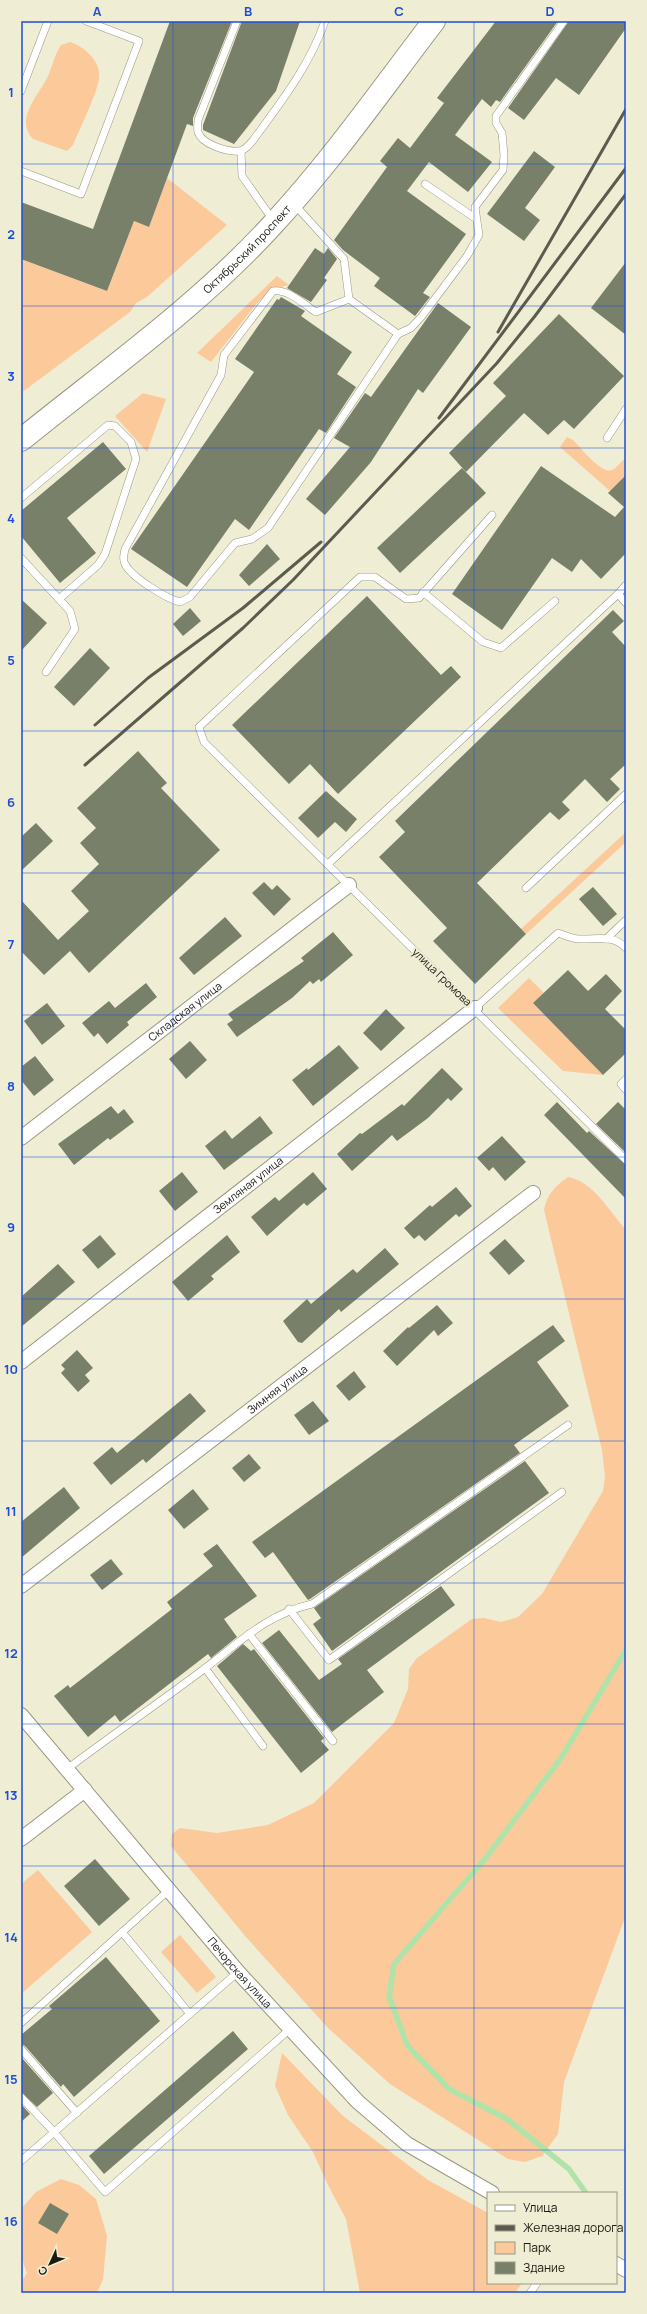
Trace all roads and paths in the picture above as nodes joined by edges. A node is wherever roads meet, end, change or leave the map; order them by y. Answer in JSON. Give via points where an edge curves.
{"nodes":[{"id":1,"x":48,"y":21,"type":"edge"},
{"id":2,"x":86,"y":21,"type":"edge"},
{"id":3,"x":237,"y":21,"type":"edge"},
{"id":4,"x":325,"y":21,"type":"edge"},
{"id":5,"x":434,"y":21,"type":"edge"},
{"id":6,"x":564,"y":21,"type":"edge"},
{"id":7,"x":21,"y":92,"type":"edge"},
{"id":8,"x":241,"y":150,"type":"junction"},
{"id":9,"x":21,"y":171,"type":"edge"},
{"id":10,"x":425,"y":184,"type":"dead end"},
{"id":11,"x":292,"y":202,"type":"junction"},
{"id":12,"x":475,"y":218,"type":"junction"},
{"id":13,"x":275,"y":222,"type":"junction"},
{"id":14,"x":349,"y":299,"type":"junction"},
{"id":15,"x":398,"y":334,"type":"junction"},
{"id":16,"x":626,"y":409,"type":"edge"},
{"id":17,"x":25,"y":434,"type":"edge"},
{"id":18,"x":607,"y":438,"type":"dead end"},
{"id":19,"x":21,"y":498,"type":"edge"},
{"id":20,"x":492,"y":515,"type":"dead end"},
{"id":21,"x":21,"y":558,"type":"edge"},
{"id":22,"x":626,"y":585,"type":"edge"},
{"id":23,"x":423,"y":592,"type":"junction"},
{"id":24,"x":618,"y":594,"type":"junction"},
{"id":25,"x":59,"y":599,"type":"junction"},
{"id":26,"x":555,"y":601,"type":"dead end"},
{"id":27,"x":626,"y":603,"type":"edge"},
{"id":28,"x":46,"y":672,"type":"dead end"},
{"id":29,"x":626,"y":794,"type":"edge"},
{"id":30,"x":328,"y":864,"type":"junction"},
{"id":31,"x":349,"y":886,"type":"junction"},
{"id":32,"x":526,"y":888,"type":"dead end"},
{"id":33,"x":626,"y":920,"type":"edge"},
{"id":34,"x":606,"y":939,"type":"junction"},
{"id":35,"x":626,"y":948,"type":"edge"},
{"id":36,"x":475,"y":1008,"type":"junction"},
{"id":37,"x":626,"y":1079,"type":"edge"},
{"id":38,"x":626,"y":1090,"type":"edge"},
{"id":39,"x":21,"y":1138,"type":"edge"},
{"id":40,"x":626,"y":1160,"type":"edge"},
{"id":41,"x":533,"y":1193,"type":"dead end"},
{"id":42,"x":21,"y":1362,"type":"edge"},
{"id":43,"x":568,"y":1425,"type":"dead end"},
{"id":44,"x":562,"y":1492,"type":"dead end"},
{"id":45,"x":21,"y":1586,"type":"edge"},
{"id":46,"x":289,"y":1609,"type":"junction"},
{"id":47,"x":249,"y":1634,"type":"junction"},
{"id":48,"x":205,"y":1668,"type":"junction"},
{"id":49,"x":21,"y":1715,"type":"edge"},
{"id":50,"x":332,"y":1740,"type":"dead end"},
{"id":51,"x":263,"y":1746,"type":"dead end"},
{"id":52,"x":67,"y":1769,"type":"junction"},
{"id":53,"x":85,"y":1790,"type":"junction"},
{"id":54,"x":21,"y":1839,"type":"edge"},
{"id":55,"x":169,"y":1890,"type":"junction"},
{"id":56,"x":122,"y":1932,"type":"junction"},
{"id":57,"x":238,"y":1972,"type":"junction"},
{"id":58,"x":190,"y":2014,"type":"junction"},
{"id":59,"x":21,"y":2023,"type":"edge"},
{"id":60,"x":290,"y":2030,"type":"junction"},
{"id":61,"x":21,"y":2049,"type":"edge"},
{"id":62,"x":21,"y":2097,"type":"edge"},
{"id":63,"x":77,"y":2113,"type":"junction"},
{"id":64,"x":54,"y":2132,"type":"junction"},
{"id":65,"x":21,"y":2161,"type":"edge"},
{"id":66,"x":490,"y":2192,"type":"edge"},
{"id":67,"x":617,"y":2265,"type":"edge"},
{"id":68,"x":626,"y":2270,"type":"edge"},
{"id":69,"x":537,"y":2284,"type":"edge"},
{"id":70,"x":530,"y":2293,"type":"edge"}],
"edges":[{"from":1,"to":7,"type":"lane"},
{"from":2,"to":9,"type":"lane","via":[[139,41],[81,194]]},
{"from":3,"to":8,"type":"lane","via":[[198,120],[198,133],[205,142],[229,150]]},
{"from":4,"to":8,"type":"lane","via":[[318,42],[298,78],[249,146]]},
{"from":5,"to":11,"type":"main road","name":"Октябрьский проспект"},
{"from":6,"to":12,"type":"lane","via":[[496,116],[496,123],[502,133],[503,170],[475,207]]},
{"from":8,"to":13,"type":"lane","via":[[242,176]]},
{"from":10,"to":12,"type":"lane"},
{"from":11,"to":13,"type":"main road","name":"Октябрьский проспект"},
{"from":11,"to":14,"type":"lane","via":[[344,259]]},
{"from":12,"to":15,"type":"lane","via":[[479,235],[467,256],[422,316],[411,328]]},
{"from":13,"to":17,"type":"main road","name":"Октябрьский проспект","via":[[246,252],[167,322]]},
{"from":14,"to":15,"type":"lane"},
{"from":14,"to":15,"type":"lane","via":[[316,312],[287,293],[273,291],[224,355],[221,375],[125,549],[123,558],[126,566],[143,581],[171,600],[180,602],[190,596],[235,543],[252,539],[268,528]]},
{"from":16,"to":18,"type":"lane"},
{"from":19,"to":25,"type":"lane","via":[[108,425],[115,426],[131,442],[136,459],[105,554],[98,565]]},
{"from":20,"to":23,"type":"lane"},
{"from":21,"to":25,"type":"lane"},
{"from":22,"to":24,"type":"lane"},
{"from":23,"to":26,"type":"lane","via":[[483,642],[501,648]]},
{"from":23,"to":30,"type":"lane","name":"улица Громова","via":[[419,598],[406,599],[375,577],[360,577],[199,727],[204,742]]},
{"from":24,"to":27,"type":"lane"},
{"from":24,"to":30,"type":"lane"},
{"from":25,"to":28,"type":"lane","via":[[70,611],[75,629]]},
{"from":29,"to":32,"type":"lane"},
{"from":30,"to":31,"type":"lane","name":"улица Громова"},
{"from":31,"to":36,"type":"lane","name":"улица Громова"},
{"from":31,"to":39,"type":"street","name":"Складская улица"},
{"from":33,"to":34,"type":"lane"},
{"from":34,"to":35,"type":"lane","via":[[620,941]]},
{"from":34,"to":36,"type":"lane","via":[[578,939],[558,933]]},
{"from":36,"to":40,"type":"lane","name":"улица Громова"},
{"from":36,"to":42,"type":"street","name":"Земляная улица"},
{"from":37,"to":38,"type":"lane","via":[[621,1084]]},
{"from":41,"to":45,"type":"street","name":"Зимняя улица"},
{"from":43,"to":46,"type":"lane","via":[[312,1604]]},
{"from":44,"to":46,"type":"lane","via":[[329,1660]]},
{"from":46,"to":47,"type":"lane"},
{"from":47,"to":48,"type":"lane"},
{"from":47,"to":50,"type":"lane"},
{"from":48,"to":51,"type":"lane"},
{"from":48,"to":52,"type":"lane"},
{"from":49,"to":52,"type":"street","name":"Печорская улица"},
{"from":52,"to":53,"type":"street","name":"Печорская улица"},
{"from":53,"to":54,"type":"street"},
{"from":53,"to":55,"type":"street","name":"Печорская улица"},
{"from":55,"to":56,"type":"lane"},
{"from":55,"to":57,"type":"street","name":"Печорская улица"},
{"from":56,"to":58,"type":"lane"},
{"from":56,"to":59,"type":"lane"},
{"from":57,"to":58,"type":"lane"},
{"from":57,"to":60,"type":"street","name":"Печорская улица"},
{"from":58,"to":63,"type":"lane"},
{"from":60,"to":64,"type":"lane","via":[[105,2192]]},
{"from":60,"to":66,"type":"street","name":"Печорская улица","via":[[330,2074],[386,2128],[407,2144]]},
{"from":61,"to":63,"type":"lane"},
{"from":62,"to":64,"type":"lane"},
{"from":63,"to":64,"type":"lane"},
{"from":64,"to":65,"type":"lane"},
{"from":67,"to":68,"type":"street"},
{"from":69,"to":70,"type":"lane"}]}
